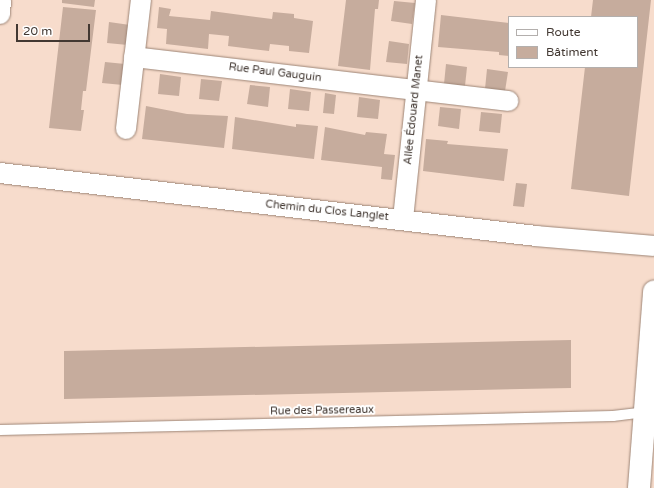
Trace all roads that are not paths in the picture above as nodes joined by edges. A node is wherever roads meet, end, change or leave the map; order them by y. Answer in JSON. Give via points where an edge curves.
{"nodes":[{"id":1,"x":1,"y":0,"type":"edge"},
{"id":2,"x":141,"y":0,"type":"edge"},
{"id":3,"x":426,"y":0,"type":"edge"},
{"id":4,"x":0,"y":14,"type":"edge"},
{"id":5,"x":134,"y":57,"type":"junction"},
{"id":6,"x":416,"y":90,"type":"junction"},
{"id":7,"x":508,"y":101,"type":"dead end"},
{"id":8,"x":126,"y":129,"type":"dead end"},
{"id":9,"x":0,"y":173,"type":"edge"},
{"id":10,"x":403,"y":219,"type":"junction"},
{"id":11,"x":654,"y":246,"type":"edge"},
{"id":12,"x":654,"y":292,"type":"edge"},
{"id":13,"x":645,"y":412,"type":"junction"},
{"id":14,"x":0,"y":430,"type":"edge"},
{"id":15,"x":647,"y":459,"type":"edge"},
{"id":16,"x":639,"y":488,"type":"edge"}],
"edges":[{"from":1,"to":4,"type":"street"},
{"from":2,"to":5,"type":"street"},
{"from":3,"to":6,"type":"street","name":"Allée Édouard Manet"},
{"from":5,"to":6,"type":"street","name":"Rue Paul Gauguin"},
{"from":5,"to":8,"type":"street"},
{"from":6,"to":7,"type":"street","name":"Rue Paul Gauguin"},
{"from":6,"to":10,"type":"street","name":"Allée Édouard Manet"},
{"from":9,"to":10,"type":"street","name":"Chemin du Clos Langlet"},
{"from":10,"to":11,"type":"street","name":"Chemin du Clos Langlet","via":[[536,236]]},
{"from":12,"to":13,"type":"street"},
{"from":13,"to":14,"type":"lane","name":"Rue des Passereaux","via":[[613,416]]},
{"from":13,"to":15,"type":"street"},
{"from":15,"to":16,"type":"street"}]}
